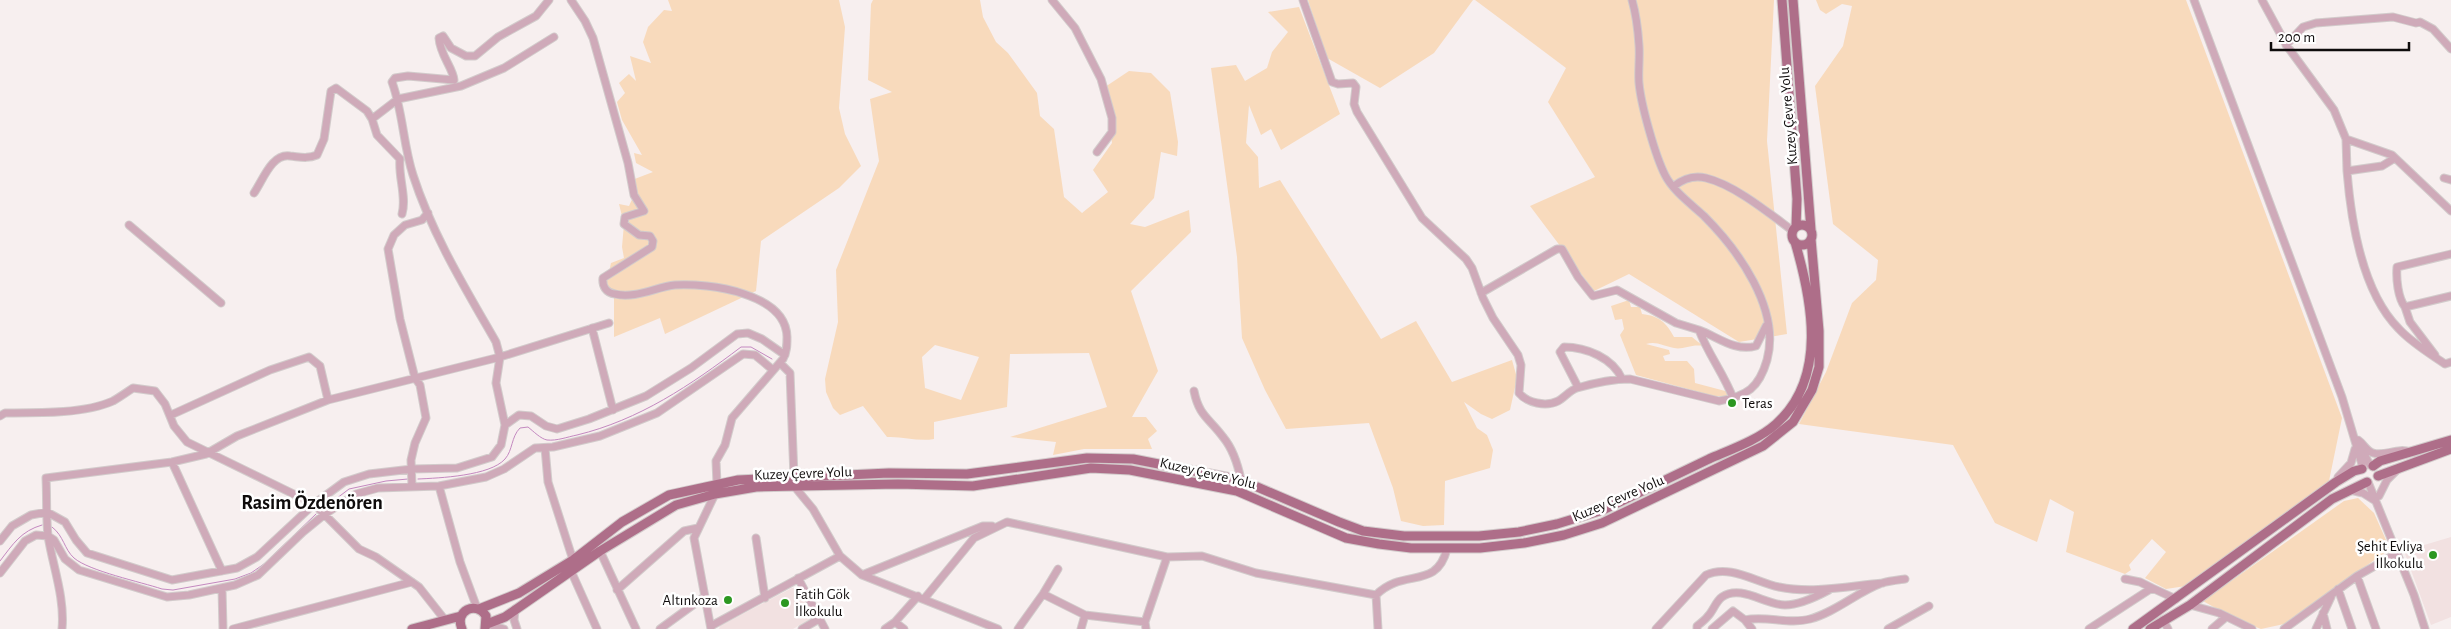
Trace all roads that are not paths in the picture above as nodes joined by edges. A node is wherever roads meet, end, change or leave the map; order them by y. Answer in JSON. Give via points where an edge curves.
{"nodes":[{"id":1,"x":549,"y":0,"type":"edge"},
{"id":2,"x":571,"y":0,"type":"edge"},
{"id":3,"x":1052,"y":0,"type":"edge"},
{"id":4,"x":1303,"y":0,"type":"edge"},
{"id":5,"x":1632,"y":0,"type":"edge"},
{"id":6,"x":1782,"y":0,"type":"edge"},
{"id":7,"x":1793,"y":0,"type":"edge"},
{"id":8,"x":2194,"y":0,"type":"edge"},
{"id":9,"x":2262,"y":0,"type":"edge"},
{"id":10,"x":554,"y":37,"type":"dead end"},
{"id":11,"x":2286,"y":45,"type":"junction"},
{"id":12,"x":2451,"y":49,"type":"edge"},
{"id":13,"x":398,"y":99,"type":"junction"},
{"id":14,"x":372,"y":119,"type":"junction"},
{"id":15,"x":2346,"y":139,"type":"junction"},
{"id":16,"x":1097,"y":152,"type":"dead end"},
{"id":17,"x":2395,"y":158,"type":"junction"},
{"id":18,"x":2347,"y":171,"type":"junction"},
{"id":19,"x":1674,"y":186,"type":"junction"},
{"id":20,"x":254,"y":193,"type":"dead end"},
{"id":21,"x":2451,"y":211,"type":"edge"},
{"id":22,"x":428,"y":213,"type":"junction"},
{"id":23,"x":402,"y":214,"type":"dead end"},
{"id":24,"x":129,"y":225,"type":"dead end"},
{"id":25,"x":1794,"y":229,"type":"junction"},
{"id":26,"x":1811,"y":234,"type":"junction"},
{"id":27,"x":1795,"y":242,"type":"junction"},
{"id":28,"x":2451,"y":254,"type":"edge"},
{"id":29,"x":1481,"y":293,"type":"junction"},
{"id":30,"x":2451,"y":296,"type":"edge"},
{"id":31,"x":221,"y":304,"type":"dead end"},
{"id":32,"x":2405,"y":307,"type":"junction"},
{"id":33,"x":1768,"y":316,"type":"junction"},
{"id":34,"x":609,"y":323,"type":"dead end"},
{"id":35,"x":592,"y":328,"type":"junction"},
{"id":36,"x":1699,"y":330,"type":"junction"},
{"id":37,"x":785,"y":355,"type":"junction"},
{"id":38,"x":500,"y":357,"type":"junction"},
{"id":39,"x":2436,"y":358,"type":"junction"},
{"id":40,"x":2451,"y":362,"type":"edge"},
{"id":41,"x":780,"y":363,"type":"junction"},
{"id":42,"x":773,"y":370,"type":"junction"},
{"id":43,"x":415,"y":378,"type":"junction"},
{"id":44,"x":1622,"y":379,"type":"junction"},
{"id":45,"x":1578,"y":387,"type":"junction"},
{"id":46,"x":1194,"y":391,"type":"dead end"},
{"id":47,"x":1733,"y":398,"type":"junction"},
{"id":48,"x":328,"y":400,"type":"junction"},
{"id":49,"x":613,"y":410,"type":"junction"},
{"id":50,"x":171,"y":415,"type":"junction"},
{"id":51,"x":0,"y":416,"type":"edge"},
{"id":52,"x":505,"y":425,"type":"junction"},
{"id":53,"x":2451,"y":440,"type":"edge"},
{"id":54,"x":2357,"y":443,"type":"junction"},
{"id":55,"x":544,"y":448,"type":"junction"},
{"id":56,"x":2451,"y":449,"type":"edge"},
{"id":57,"x":2410,"y":452,"type":"junction"},
{"id":58,"x":206,"y":454,"type":"junction"},
{"id":59,"x":172,"y":462,"type":"junction"},
{"id":60,"x":2367,"y":467,"type":"junction"},
{"id":61,"x":2400,"y":467,"type":"junction"},
{"id":62,"x":412,"y":469,"type":"junction"},
{"id":63,"x":1241,"y":480,"type":"junction"},
{"id":64,"x":2372,"y":480,"type":"junction"},
{"id":65,"x":794,"y":482,"type":"junction"},
{"id":66,"x":2336,"y":482,"type":"junction"},
{"id":67,"x":717,"y":484,"type":"junction"},
{"id":68,"x":412,"y":486,"type":"junction"},
{"id":69,"x":439,"y":486,"type":"junction"},
{"id":70,"x":2347,"y":490,"type":"junction"},
{"id":71,"x":715,"y":494,"type":"junction"},
{"id":72,"x":2377,"y":499,"type":"junction"},
{"id":73,"x":314,"y":504,"type":"junction"},
{"id":74,"x":47,"y":512,"type":"junction"},
{"id":75,"x":324,"y":514,"type":"junction"},
{"id":76,"x":996,"y":526,"type":"junction"},
{"id":77,"x":698,"y":528,"type":"junction"},
{"id":78,"x":48,"y":536,"type":"junction"},
{"id":79,"x":756,"y":538,"type":"dead end"},
{"id":80,"x":0,"y":541,"type":"edge"},
{"id":81,"x":1447,"y":549,"type":"junction"},
{"id":82,"x":600,"y":551,"type":"junction"},
{"id":83,"x":2396,"y":554,"type":"junction"},
{"id":84,"x":840,"y":556,"type":"junction"},
{"id":85,"x":1167,"y":557,"type":"junction"},
{"id":86,"x":573,"y":560,"type":"junction"},
{"id":87,"x":1058,"y":569,"type":"dead end"},
{"id":88,"x":222,"y":571,"type":"junction"},
{"id":89,"x":571,"y":571,"type":"junction"},
{"id":90,"x":0,"y":573,"type":"edge"},
{"id":91,"x":862,"y":575,"type":"junction"},
{"id":92,"x":2357,"y":576,"type":"junction"},
{"id":93,"x":798,"y":578,"type":"junction"},
{"id":94,"x":1905,"y":579,"type":"dead end"},
{"id":95,"x":2125,"y":579,"type":"dead end"},
{"id":96,"x":412,"y":582,"type":"junction"},
{"id":97,"x":1883,"y":583,"type":"junction"},
{"id":98,"x":1836,"y":587,"type":"junction"},
{"id":99,"x":222,"y":588,"type":"junction"},
{"id":100,"x":2152,"y":588,"type":"junction"},
{"id":101,"x":617,"y":590,"type":"junction"},
{"id":102,"x":2335,"y":591,"type":"junction"},
{"id":103,"x":1043,"y":594,"type":"junction"},
{"id":104,"x":1376,"y":594,"type":"junction"},
{"id":105,"x":704,"y":596,"type":"junction"},
{"id":106,"x":921,"y":597,"type":"junction"},
{"id":107,"x":765,"y":598,"type":"junction"},
{"id":108,"x":2176,"y":599,"type":"junction"},
{"id":109,"x":2190,"y":605,"type":"junction"},
{"id":110,"x":1929,"y":606,"type":"dead end"},
{"id":111,"x":478,"y":608,"type":"junction"},
{"id":112,"x":515,"y":609,"type":"junction"},
{"id":113,"x":2323,"y":612,"type":"junction"},
{"id":114,"x":1085,"y":615,"type":"junction"},
{"id":115,"x":461,"y":616,"type":"junction"},
{"id":116,"x":2226,"y":617,"type":"junction"},
{"id":117,"x":819,"y":619,"type":"junction"},
{"id":118,"x":445,"y":620,"type":"junction"},
{"id":119,"x":1745,"y":620,"type":"junction"},
{"id":120,"x":2163,"y":620,"type":"junction"},
{"id":121,"x":895,"y":622,"type":"junction"},
{"id":122,"x":1145,"y":625,"type":"edge"},
{"id":123,"x":486,"y":626,"type":"edge"},
{"id":124,"x":711,"y":627,"type":"edge"},
{"id":125,"x":62,"y":629,"type":"edge"},
{"id":126,"x":223,"y":629,"type":"edge"},
{"id":127,"x":233,"y":629,"type":"edge"},
{"id":128,"x":412,"y":629,"type":"edge"},
{"id":129,"x":462,"y":629,"type":"edge"},
{"id":130,"x":504,"y":629,"type":"edge"},
{"id":131,"x":517,"y":629,"type":"edge"},
{"id":132,"x":597,"y":629,"type":"edge"},
{"id":133,"x":636,"y":629,"type":"edge"},
{"id":134,"x":660,"y":629,"type":"edge"},
{"id":135,"x":802,"y":629,"type":"edge"},
{"id":136,"x":825,"y":629,"type":"edge"},
{"id":137,"x":885,"y":629,"type":"edge"},
{"id":138,"x":904,"y":629,"type":"edge"},
{"id":139,"x":998,"y":629,"type":"edge"},
{"id":140,"x":1018,"y":629,"type":"edge"},
{"id":141,"x":1081,"y":629,"type":"edge"},
{"id":142,"x":1378,"y":629,"type":"edge"},
{"id":143,"x":1656,"y":629,"type":"edge"},
{"id":144,"x":1697,"y":629,"type":"edge"},
{"id":145,"x":1712,"y":629,"type":"edge"},
{"id":146,"x":1752,"y":629,"type":"edge"},
{"id":147,"x":1888,"y":629,"type":"edge"},
{"id":148,"x":2089,"y":629,"type":"edge"},
{"id":149,"x":2133,"y":629,"type":"edge"},
{"id":150,"x":2150,"y":629,"type":"edge"},
{"id":151,"x":2168,"y":629,"type":"edge"},
{"id":152,"x":2212,"y":629,"type":"edge"},
{"id":153,"x":2252,"y":629,"type":"edge"},
{"id":154,"x":2284,"y":629,"type":"edge"},
{"id":155,"x":2316,"y":629,"type":"edge"},
{"id":156,"x":2327,"y":629,"type":"edge"},
{"id":157,"x":2352,"y":629,"type":"edge"},
{"id":158,"x":2376,"y":629,"type":"edge"},
{"id":159,"x":2425,"y":629,"type":"edge"}],
"edges":[{"from":1,"to":13,"type":"street","via":[[536,16],[498,37],[475,56],[466,56],[451,48],[443,36],[439,38],[454,80],[395,78],[392,82]]},
{"from":2,"to":37,"type":"street","via":[[593,38],[634,195],[644,211],[625,217],[624,224],[639,235],[650,236],[653,241],[652,248],[603,278],[607,291],[625,295],[675,285],[748,295],[776,311],[786,329]]},
{"from":3,"to":16,"type":"street","via":[[1075,28],[1101,78],[1112,118],[1112,132]]},
{"from":4,"to":29,"type":"street","via":[[1332,82],[1353,83],[1356,87],[1356,108],[1380,150],[1422,218],[1466,259]]},
{"from":5,"to":19,"type":"street","via":[[1639,45],[1639,83],[1647,120],[1665,176]]},
{"from":6,"to":25,"type":"main road","name":"Kuzey Çevre Yolu","via":[[1797,199]]},
{"from":7,"to":26,"type":"main road","name":"Kuzey Çevre Yolu"},
{"from":8,"to":54,"type":"street"},
{"from":9,"to":11,"type":"street"},
{"from":10,"to":13,"type":"street","via":[[504,68],[462,86]]},
{"from":11,"to":12,"type":"street","via":[[2303,27],[2316,23],[2393,17],[2420,22],[2433,30]]},
{"from":11,"to":15,"type":"street","via":[[2334,110]]},
{"from":13,"to":14,"type":"street"},
{"from":13,"to":22,"type":"street","via":[[412,174]]},
{"from":14,"to":20,"type":"street","via":[[349,97],[336,88],[332,89],[324,139],[317,155],[306,158],[286,155],[276,159]]},
{"from":14,"to":23,"type":"street","via":[[377,135],[400,159]]},
{"from":15,"to":17,"type":"street"},
{"from":15,"to":18,"type":"street"},
{"from":17,"to":18,"type":"street","via":[[2382,166]]},
{"from":17,"to":21,"type":"street"},
{"from":18,"to":39,"type":"street","via":[[2356,239],[2373,288],[2397,328]]},
{"from":19,"to":25,"type":"street","via":[[1683,179],[1706,178],[1732,190]]},
{"from":19,"to":33,"type":"street","via":[[1734,253],[1762,297]]},
{"from":22,"to":38,"type":"street","via":[[438,240],[496,342]]},
{"from":22,"to":43,"type":"street","via":[[422,220],[405,225],[394,235],[388,249],[400,319]]},
{"from":24,"to":31,"type":"street"},
{"from":25,"to":26,"type":"main road","via":[[1804,225]]},
{"from":25,"to":27,"type":"main road","name":"Kuzey Çevre Yolu"},
{"from":26,"to":27,"type":"main road","via":[[1804,245]]},
{"from":26,"to":81,"type":"main road","name":"Kuzey Çevre Yolu","via":[[1819,367],[1802,411],[1782,433],[1762,446],[1602,523],[1538,541]]},
{"from":27,"to":63,"type":"main road","name":"Kuzey Çevre Yolu","via":[[1804,274],[1812,337],[1808,373],[1787,413],[1761,435],[1603,510],[1519,532],[1479,536],[1404,536],[1363,531]]},
{"from":28,"to":32,"type":"street","via":[[2397,267]]},
{"from":29,"to":36,"type":"street","via":[[1557,248],[1562,250],[1593,296],[1617,290],[1676,323]]},
{"from":29,"to":45,"type":"street","via":[[1493,318],[1518,355],[1521,365],[1519,393],[1523,398],[1541,404],[1556,402]]},
{"from":30,"to":32,"type":"street"},
{"from":32,"to":39,"type":"street","via":[[2410,322]]},
{"from":33,"to":36,"type":"street","via":[[1764,333],[1756,346],[1748,349],[1732,346]]},
{"from":33,"to":47,"type":"street","via":[[1769,353],[1762,378]]},
{"from":34,"to":35,"type":"street"},
{"from":35,"to":38,"type":"street"},
{"from":35,"to":49,"type":"street"},
{"from":36,"to":47,"type":"street","via":[[1705,348],[1719,366]]},
{"from":37,"to":41,"type":"street"},
{"from":37,"to":49,"type":"street","via":[[762,339],[748,333],[737,334],[646,396]]},
{"from":38,"to":43,"type":"street"},
{"from":38,"to":52,"type":"street","via":[[496,383]]},
{"from":39,"to":40,"type":"street","via":[[2445,364]]},
{"from":41,"to":42,"type":"street"},
{"from":41,"to":65,"type":"street","via":[[790,373]]},
{"from":42,"to":55,"type":"street","via":[[755,355],[743,354],[657,413],[600,436]]},
{"from":42,"to":67,"type":"street","via":[[732,418],[725,445],[716,460]]},
{"from":43,"to":48,"type":"street"},
{"from":43,"to":62,"type":"street","via":[[420,385],[426,418],[415,443]]},
{"from":44,"to":45,"type":"street"},
{"from":44,"to":45,"type":"street","via":[[1619,370],[1599,356],[1578,347],[1564,347],[1560,352]]},
{"from":44,"to":47,"type":"street","via":[[1719,401]]},
{"from":46,"to":63,"type":"street","via":[[1198,408],[1224,437],[1238,465]]},
{"from":48,"to":50,"type":"street","via":[[320,366],[309,357],[270,370]]},
{"from":48,"to":58,"type":"street","via":[[237,436]]},
{"from":49,"to":52,"type":"street","via":[[557,429],[531,416],[519,414]]},
{"from":50,"to":51,"type":"street","via":[[154,391],[133,388],[113,401],[99,405],[53,413],[4,413]]},
{"from":50,"to":58,"type":"street","via":[[174,426],[187,442]]},
{"from":52,"to":62,"type":"street","via":[[501,445],[492,457],[457,468]]},
{"from":53,"to":57,"type":"main road"},
{"from":54,"to":57,"type":"street","via":[[2373,453]]},
{"from":54,"to":60,"type":"street"},
{"from":54,"to":66,"type":"street","via":[[2351,463]]},
{"from":55,"to":69,"type":"street","via":[[535,448],[504,469],[486,476]]},
{"from":55,"to":86,"type":"street","via":[[548,482]]},
{"from":56,"to":61,"type":"main road"},
{"from":57,"to":60,"type":"main road"},
{"from":58,"to":59,"type":"street"},
{"from":58,"to":73,"type":"street","via":[[228,461]]},
{"from":59,"to":74,"type":"street","via":[[46,478]]},
{"from":59,"to":88,"type":"street"},
{"from":60,"to":64,"type":"main road","via":[[2362,476]]},
{"from":60,"to":64,"type":"main road","via":[[2378,471]]},
{"from":60,"to":66,"type":"main road"},
{"from":61,"to":64,"type":"main road"},
{"from":61,"to":72,"type":"street","via":[[2387,480]]},
{"from":62,"to":68,"type":"street"},
{"from":62,"to":73,"type":"street","via":[[368,474],[344,482]]},
{"from":63,"to":65,"type":"main road","name":"Kuzey Çevre Yolu","via":[[1133,459],[1088,458],[967,474],[889,473]]},
{"from":64,"to":70,"type":"main road"},
{"from":64,"to":72,"type":"street"},
{"from":65,"to":67,"type":"main road","name":"Kuzey Çevre Yolu","via":[[738,480]]},
{"from":65,"to":71,"type":"main road","name":"Kuzey Çevre Yolu"},
{"from":65,"to":81,"type":"main road","name":"Kuzey Çevre Yolu","via":[[973,486],[1091,468],[1130,470],[1237,491],[1346,538],[1411,548]]},
{"from":65,"to":84,"type":"street"},
{"from":66,"to":108,"type":"main road"},
{"from":67,"to":86,"type":"main road","name":"Kuzey Çevre Yolu","via":[[670,495],[622,522]]},
{"from":68,"to":69,"type":"street"},
{"from":68,"to":75,"type":"street","via":[[378,488],[356,494]]},
{"from":69,"to":111,"type":"street","via":[[460,562]]},
{"from":70,"to":72,"type":"street"},
{"from":70,"to":109,"type":"main road"},
{"from":71,"to":77,"type":"street"},
{"from":71,"to":82,"type":"main road","name":"Kuzey Çevre Yolu","via":[[676,505]]},
{"from":72,"to":83,"type":"street"},
{"from":73,"to":75,"type":"street"},
{"from":73,"to":88,"type":"street","via":[[257,557]]},
{"from":74,"to":78,"type":"street"},
{"from":74,"to":80,"type":"street","via":[[31,515],[12,526]]},
{"from":74,"to":88,"type":"street","via":[[65,522],[87,553],[172,580]]},
{"from":75,"to":96,"type":"street","via":[[359,549]]},
{"from":75,"to":99,"type":"street","via":[[258,575]]},
{"from":76,"to":85,"type":"street","via":[[1017,522]]},
{"from":76,"to":91,"type":"street","via":[[983,526]]},
{"from":76,"to":106,"type":"street","via":[[974,538]]},
{"from":77,"to":101,"type":"street","via":[[684,531]]},
{"from":77,"to":105,"type":"street","via":[[694,538]]},
{"from":78,"to":90,"type":"street","via":[[36,535],[25,541]]},
{"from":78,"to":99,"type":"street","via":[[65,559],[79,570],[166,597]]},
{"from":78,"to":125,"type":"street","via":[[58,577]]},
{"from":79,"to":107,"type":"street"},
{"from":81,"to":104,"type":"street","via":[[1445,558],[1433,574],[1405,578]]},
{"from":82,"to":89,"type":"main road","name":"Kuzey Çevre Yolu"},
{"from":82,"to":101,"type":"street"},
{"from":83,"to":92,"type":"street"},
{"from":83,"to":159,"type":"street"},
{"from":84,"to":91,"type":"street"},
{"from":84,"to":93,"type":"street"},
{"from":85,"to":104,"type":"street","via":[[1202,556],[1256,573]]},
{"from":85,"to":122,"type":"street"},
{"from":86,"to":111,"type":"main road","name":"Kuzey Çevre Yolu","via":[[519,593]]},
{"from":87,"to":103,"type":"street"},
{"from":89,"to":112,"type":"main road","name":"Kuzey Çevre Yolu"},
{"from":89,"to":132,"type":"street"},
{"from":91,"to":106,"type":"street"},
{"from":92,"to":102,"type":"street"},
{"from":92,"to":158,"type":"street"},
{"from":93,"to":107,"type":"street"},
{"from":93,"to":117,"type":"street"},
{"from":94,"to":97,"type":"street"},
{"from":95,"to":100,"type":"street"},
{"from":96,"to":118,"type":"street"},
{"from":96,"to":127,"type":"street"},
{"from":97,"to":98,"type":"street"},
{"from":97,"to":119,"type":"street","via":[[1808,620]]},
{"from":98,"to":143,"type":"street","via":[[1812,590],[1780,587],[1716,570],[1706,574]]},
{"from":98,"to":144,"type":"street","via":[[1787,605],[1768,603],[1744,594],[1721,597]]},
{"from":99,"to":126,"type":"street"},
{"from":100,"to":108,"type":"street"},
{"from":100,"to":148,"type":"street"},
{"from":101,"to":133,"type":"street"},
{"from":102,"to":113,"type":"street"},
{"from":102,"to":154,"type":"street"},
{"from":102,"to":157,"type":"street"},
{"from":103,"to":114,"type":"street"},
{"from":103,"to":140,"type":"street"},
{"from":104,"to":142,"type":"street"},
{"from":105,"to":124,"type":"street"},
{"from":105,"to":134,"type":"street"},
{"from":106,"to":121,"type":"street"},
{"from":106,"to":139,"type":"street"},
{"from":107,"to":124,"type":"street"},
{"from":108,"to":149,"type":"main road"},
{"from":109,"to":116,"type":"street"},
{"from":109,"to":120,"type":"main road"},
{"from":110,"to":147,"type":"street"},
{"from":111,"to":115,"type":"main road","name":"Kuzey Çevre Yolu","via":[[468,609]]},
{"from":111,"to":123,"type":"main road","via":[[486,616]]},
{"from":112,"to":123,"type":"main road","name":"Kuzey Çevre Yolu"},
{"from":112,"to":131,"type":"street"},
{"from":113,"to":155,"type":"street"},
{"from":113,"to":156,"type":"street"},
{"from":114,"to":122,"type":"street"},
{"from":114,"to":141,"type":"street"},
{"from":115,"to":118,"type":"main road"},
{"from":115,"to":129,"type":"main road"},
{"from":116,"to":152,"type":"street"},
{"from":116,"to":153,"type":"street"},
{"from":117,"to":135,"type":"street"},
{"from":117,"to":136,"type":"street"},
{"from":118,"to":128,"type":"main road"},
{"from":119,"to":145,"type":"street","via":[[1734,611]]},
{"from":119,"to":146,"type":"street"},
{"from":120,"to":150,"type":"main road"},
{"from":120,"to":151,"type":"street"},
{"from":121,"to":137,"type":"street"},
{"from":121,"to":138,"type":"street"},
{"from":123,"to":130,"type":"street"}]}
